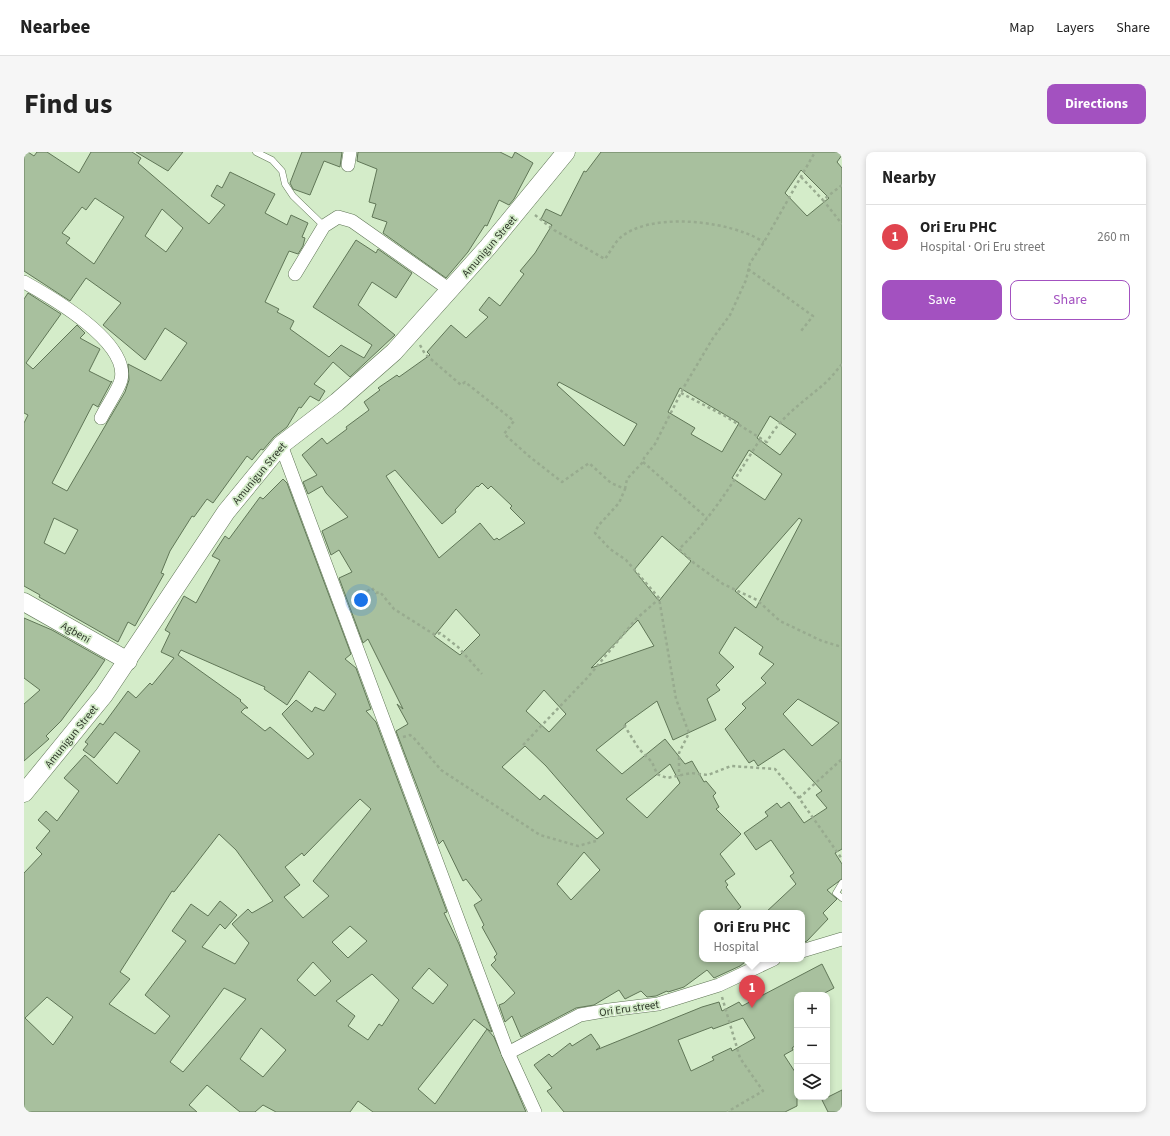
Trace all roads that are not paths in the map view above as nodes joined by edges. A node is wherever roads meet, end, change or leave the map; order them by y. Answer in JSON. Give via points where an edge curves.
{"nodes":[{"id":1,"x":256,"y":152,"type":"edge"},
{"id":2,"x":566,"y":152,"type":"edge"},
{"id":3,"x":324,"y":226,"type":"junction"},
{"id":4,"x":295,"y":274,"type":"dead end"},
{"id":5,"x":24,"y":282,"type":"edge"},
{"id":6,"x":450,"y":290,"type":"junction"},
{"id":7,"x":101,"y":418,"type":"dead end"},
{"id":8,"x":281,"y":444,"type":"junction"},
{"id":9,"x":24,"y":602,"type":"edge"},
{"id":10,"x":128,"y":661,"type":"junction"},
{"id":11,"x":24,"y":792,"type":"edge"},
{"id":12,"x":842,"y":883,"type":"edge"},
{"id":13,"x":842,"y":898,"type":"edge"},
{"id":14,"x":842,"y":939,"type":"edge"},
{"id":15,"x":805,"y":950,"type":"edge"},
{"id":16,"x":768,"y":962,"type":"edge"},
{"id":17,"x":508,"y":1053,"type":"junction"},
{"id":18,"x":535,"y":1112,"type":"edge"}],
"edges":[{"from":1,"to":3,"type":"lane","via":[[272,160],[282,171],[285,184],[293,196]]},
{"from":2,"to":6,"type":"main road","name":"Amunigun Street","via":[[525,205]]},
{"from":3,"to":4,"type":"street"},
{"from":3,"to":6,"type":"street","via":[[338,217],[352,221]]},
{"from":5,"to":7,"type":"street","via":[[54,298],[81,318],[114,350],[121,366],[121,380]]},
{"from":6,"to":8,"type":"main road","name":"Amunigun Street","via":[[394,352],[337,402]]},
{"from":8,"to":10,"type":"main road","name":"Amunigun Street","via":[[226,512]]},
{"from":8,"to":17,"type":"street"},
{"from":9,"to":10,"type":"main road","name":"Agbeni"},
{"from":10,"to":11,"type":"main road","name":"Amunigun Street","via":[[104,695]]},
{"from":12,"to":13,"type":"lane","via":[[836,893]]},
{"from":14,"to":15,"type":"street"},
{"from":16,"to":17,"type":"street","name":"Ori Eru street","via":[[719,985],[658,1004],[580,1015]]},
{"from":17,"to":18,"type":"street"}]}
